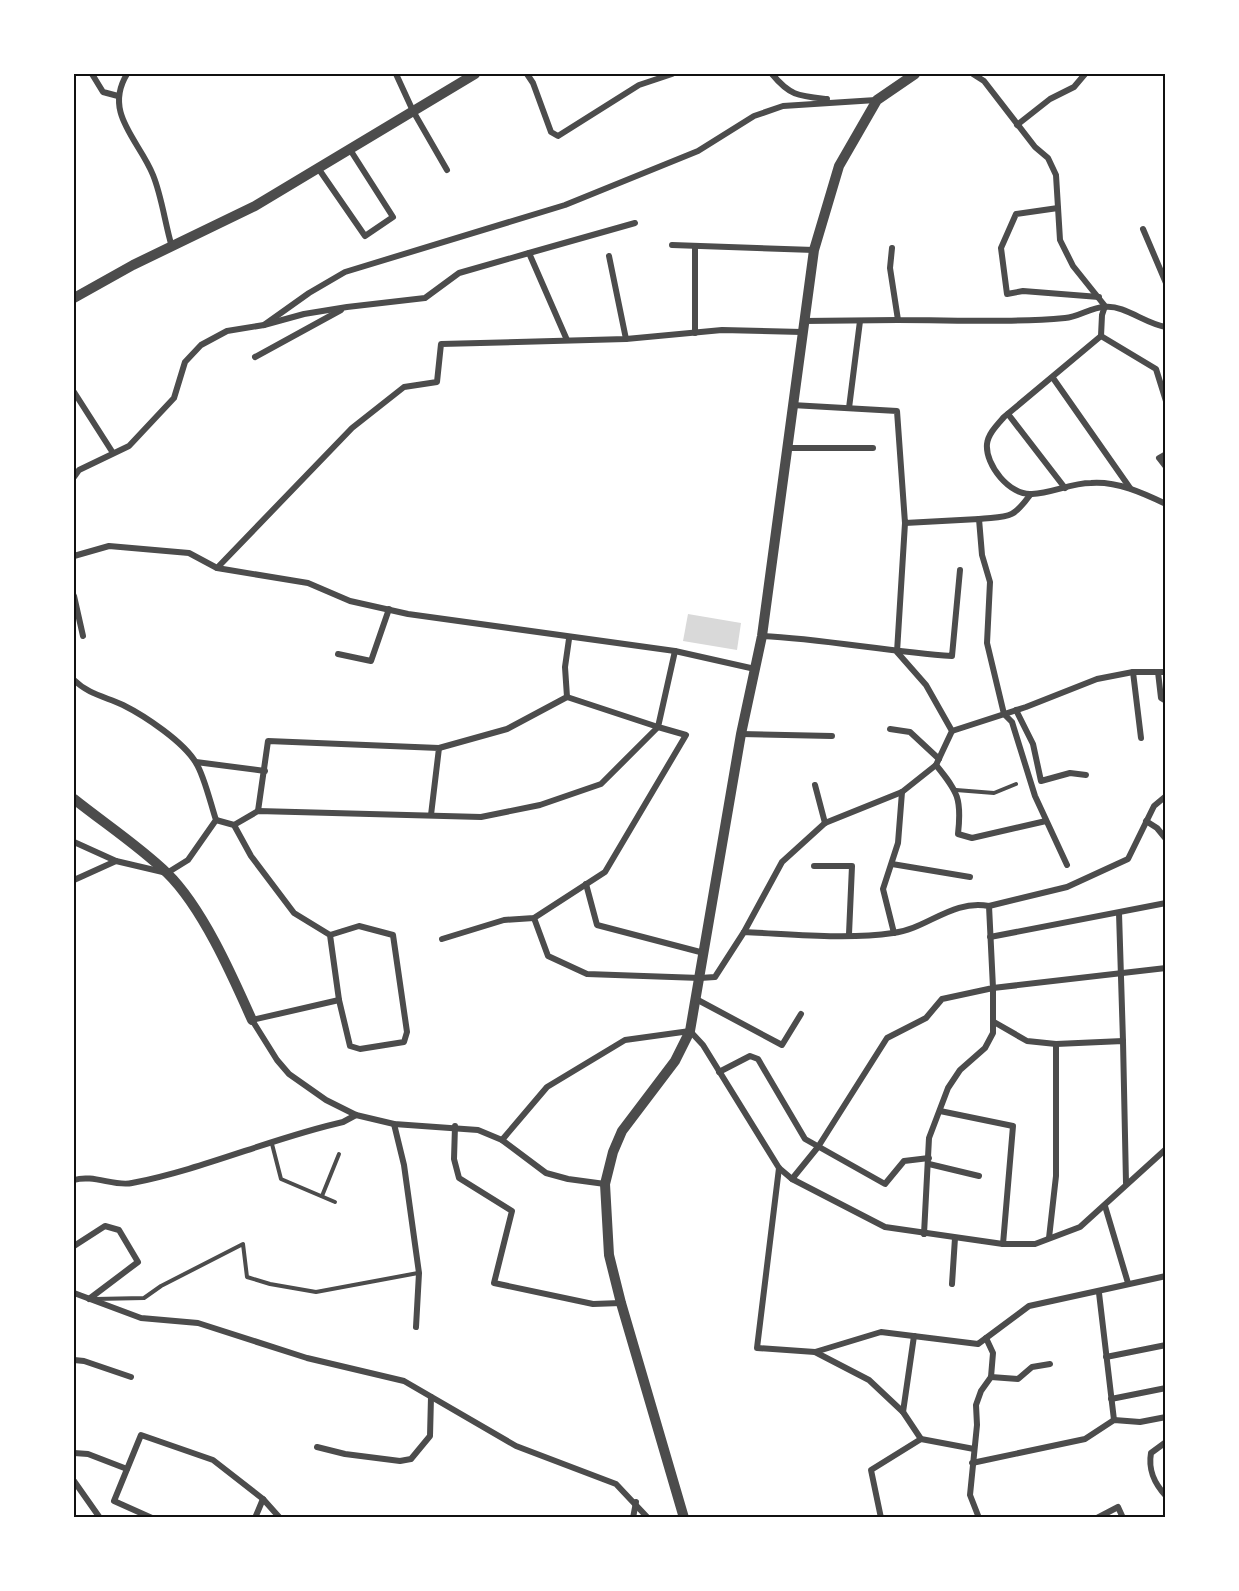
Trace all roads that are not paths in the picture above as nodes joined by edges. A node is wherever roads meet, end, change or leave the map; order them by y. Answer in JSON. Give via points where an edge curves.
{"nodes":[{"id":1,"x":92,"y":74,"type":"edge"},
{"id":2,"x":127,"y":74,"type":"edge"},
{"id":3,"x":396,"y":74,"type":"edge"},
{"id":4,"x":475,"y":74,"type":"edge"},
{"id":5,"x":526,"y":74,"type":"edge"},
{"id":6,"x":672,"y":74,"type":"edge"},
{"id":7,"x":772,"y":74,"type":"edge"},
{"id":8,"x":915,"y":74,"type":"edge"},
{"id":9,"x":973,"y":74,"type":"edge"},
{"id":10,"x":1085,"y":74,"type":"edge"},
{"id":11,"x":118,"y":96,"type":"junction"},
{"id":12,"x":877,"y":100,"type":"junction"},
{"id":13,"x":836,"y":101,"type":"junction"},
{"id":14,"x":413,"y":111,"type":"junction"},
{"id":15,"x":1017,"y":125,"type":"junction"},
{"id":16,"x":350,"y":148,"type":"junction"},
{"id":17,"x":318,"y":168,"type":"junction"},
{"id":18,"x":447,"y":171,"type":"dead end"},
{"id":19,"x":1058,"y":208,"type":"junction"},
{"id":20,"x":635,"y":223,"type":"dead end"},
{"id":21,"x":1143,"y":229,"type":"dead end"},
{"id":22,"x":672,"y":245,"type":"dead end"},
{"id":23,"x":172,"y":247,"type":"junction"},
{"id":24,"x":694,"y":248,"type":"junction"},
{"id":25,"x":892,"y":248,"type":"dead end"},
{"id":26,"x":814,"y":250,"type":"junction"},
{"id":27,"x":529,"y":254,"type":"junction"},
{"id":28,"x":609,"y":256,"type":"dead end"},
{"id":29,"x":1166,"y":283,"type":"edge"},
{"id":30,"x":1099,"y":297,"type":"junction"},
{"id":31,"x":74,"y":298,"type":"edge"},
{"id":32,"x":1105,"y":306,"type":"junction"},
{"id":33,"x":347,"y":307,"type":"junction"},
{"id":34,"x":898,"y":320,"type":"junction"},
{"id":35,"x":860,"y":321,"type":"junction"},
{"id":36,"x":264,"y":325,"type":"junction"},
{"id":37,"x":803,"y":327,"type":"junction"},
{"id":38,"x":1166,"y":327,"type":"edge"},
{"id":39,"x":695,"y":333,"type":"junction"},
{"id":40,"x":1101,"y":336,"type":"junction"},
{"id":41,"x":626,"y":339,"type":"junction"},
{"id":42,"x":567,"y":340,"type":"junction"},
{"id":43,"x":255,"y":357,"type":"dead end"},
{"id":44,"x":1053,"y":378,"type":"junction"},
{"id":45,"x":74,"y":392,"type":"edge"},
{"id":46,"x":1166,"y":401,"type":"edge"},
{"id":47,"x":792,"y":405,"type":"junction"},
{"id":48,"x":849,"y":408,"type":"junction"},
{"id":49,"x":1008,"y":414,"type":"junction"},
{"id":50,"x":787,"y":448,"type":"junction"},
{"id":51,"x":873,"y":448,"type":"dead end"},
{"id":52,"x":113,"y":453,"type":"junction"},
{"id":53,"x":1166,"y":454,"type":"edge"},
{"id":54,"x":1166,"y":466,"type":"edge"},
{"id":55,"x":74,"y":477,"type":"edge"},
{"id":56,"x":1065,"y":488,"type":"junction"},
{"id":57,"x":1130,"y":488,"type":"junction"},
{"id":58,"x":1030,"y":495,"type":"junction"},
{"id":59,"x":1166,"y":504,"type":"edge"},
{"id":60,"x":979,"y":519,"type":"junction"},
{"id":61,"x":905,"y":523,"type":"junction"},
{"id":62,"x":74,"y":556,"type":"edge"},
{"id":63,"x":217,"y":568,"type":"junction"},
{"id":64,"x":960,"y":570,"type":"dead end"},
{"id":65,"x":74,"y":596,"type":"edge"},
{"id":66,"x":389,"y":609,"type":"junction"},
{"id":67,"x":83,"y":636,"type":"dead end"},
{"id":68,"x":762,"y":636,"type":"junction"},
{"id":69,"x":569,"y":639,"type":"junction"},
{"id":70,"x":675,"y":651,"type":"junction"},
{"id":71,"x":897,"y":652,"type":"junction"},
{"id":72,"x":338,"y":654,"type":"dead end"},
{"id":73,"x":755,"y":669,"type":"junction"},
{"id":74,"x":1133,"y":672,"type":"junction"},
{"id":75,"x":1162,"y":672,"type":"edge"},
{"id":76,"x":74,"y":680,"type":"edge"},
{"id":77,"x":567,"y":696,"type":"junction"},
{"id":78,"x":1166,"y":701,"type":"edge"},
{"id":79,"x":1016,"y":710,"type":"junction"},
{"id":80,"x":1004,"y":714,"type":"junction"},
{"id":81,"x":658,"y":727,"type":"junction"},
{"id":82,"x":890,"y":729,"type":"dead end"},
{"id":83,"x":952,"y":731,"type":"junction"},
{"id":84,"x":741,"y":734,"type":"junction"},
{"id":85,"x":832,"y":736,"type":"dead end"},
{"id":86,"x":1141,"y":738,"type":"dead end"},
{"id":87,"x":439,"y":748,"type":"junction"},
{"id":88,"x":196,"y":762,"type":"junction"},
{"id":89,"x":937,"y":762,"type":"junction"},
{"id":90,"x":265,"y":771,"type":"junction"},
{"id":91,"x":1086,"y":775,"type":"dead end"},
{"id":92,"x":1017,"y":784,"type":"dead end"},
{"id":93,"x":815,"y":785,"type":"dead end"},
{"id":94,"x":956,"y":790,"type":"junction"},
{"id":95,"x":902,"y":792,"type":"junction"},
{"id":96,"x":1166,"y":796,"type":"edge"},
{"id":97,"x":74,"y":799,"type":"edge"},
{"id":98,"x":258,"y":811,"type":"junction"},
{"id":99,"x":431,"y":815,"type":"junction"},
{"id":100,"x":216,"y":820,"type":"junction"},
{"id":101,"x":1046,"y":821,"type":"junction"},
{"id":102,"x":1146,"y":821,"type":"junction"},
{"id":103,"x":825,"y":823,"type":"junction"},
{"id":104,"x":234,"y":825,"type":"junction"},
{"id":105,"x":1166,"y":839,"type":"edge"},
{"id":106,"x":74,"y":842,"type":"edge"},
{"id":107,"x":116,"y":861,"type":"junction"},
{"id":108,"x":892,"y":864,"type":"junction"},
{"id":109,"x":1067,"y":865,"type":"dead end"},
{"id":110,"x":814,"y":866,"type":"dead end"},
{"id":111,"x":167,"y":873,"type":"junction"},
{"id":112,"x":970,"y":877,"type":"dead end"},
{"id":113,"x":74,"y":880,"type":"edge"},
{"id":114,"x":586,"y":884,"type":"junction"},
{"id":115,"x":1166,"y":903,"type":"edge"},
{"id":116,"x":989,"y":906,"type":"junction"},
{"id":117,"x":1119,"y":913,"type":"junction"},
{"id":118,"x":534,"y":918,"type":"junction"},
{"id":119,"x":744,"y":932,"type":"junction"},
{"id":120,"x":894,"y":933,"type":"junction"},
{"id":121,"x":849,"y":934,"type":"junction"},
{"id":122,"x":330,"y":935,"type":"junction"},
{"id":123,"x":990,"y":937,"type":"junction"},
{"id":124,"x":442,"y":939,"type":"dead end"},
{"id":125,"x":704,"y":953,"type":"junction"},
{"id":126,"x":1166,"y":968,"type":"edge"},
{"id":127,"x":1120,"y":974,"type":"junction"},
{"id":128,"x":700,"y":978,"type":"junction"},
{"id":129,"x":993,"y":988,"type":"junction"},
{"id":130,"x":696,"y":999,"type":"junction"},
{"id":131,"x":339,"y":1000,"type":"junction"},
{"id":132,"x":801,"y":1014,"type":"dead end"},
{"id":133,"x":252,"y":1020,"type":"junction"},
{"id":134,"x":994,"y":1022,"type":"junction"},
{"id":135,"x":690,"y":1031,"type":"junction"},
{"id":136,"x":1123,"y":1041,"type":"junction"},
{"id":137,"x":1056,"y":1044,"type":"junction"},
{"id":138,"x":719,"y":1072,"type":"junction"},
{"id":139,"x":940,"y":1111,"type":"junction"},
{"id":140,"x":356,"y":1115,"type":"junction"},
{"id":141,"x":394,"y":1124,"type":"junction"},
{"id":142,"x":455,"y":1126,"type":"junction"},
{"id":143,"x":502,"y":1140,"type":"junction"},
{"id":144,"x":272,"y":1144,"type":"junction"},
{"id":145,"x":818,"y":1147,"type":"junction"},
{"id":146,"x":1166,"y":1149,"type":"edge"},
{"id":147,"x":339,"y":1154,"type":"dead end"},
{"id":148,"x":929,"y":1161,"type":"junction"},
{"id":149,"x":779,"y":1168,"type":"junction"},
{"id":150,"x":979,"y":1176,"type":"dead end"},
{"id":151,"x":792,"y":1179,"type":"junction"},
{"id":152,"x":74,"y":1180,"type":"edge"},
{"id":153,"x":1126,"y":1183,"type":"junction"},
{"id":154,"x":605,"y":1184,"type":"junction"},
{"id":155,"x":322,"y":1196,"type":"junction"},
{"id":156,"x":335,"y":1202,"type":"dead end"},
{"id":157,"x":1104,"y":1206,"type":"junction"},
{"id":158,"x":924,"y":1234,"type":"junction"},
{"id":159,"x":955,"y":1238,"type":"junction"},
{"id":160,"x":1049,"y":1238,"type":"junction"},
{"id":161,"x":1003,"y":1244,"type":"junction"},
{"id":162,"x":74,"y":1246,"type":"edge"},
{"id":163,"x":419,"y":1273,"type":"junction"},
{"id":164,"x":1166,"y":1276,"type":"edge"},
{"id":165,"x":1128,"y":1283,"type":"junction"},
{"id":166,"x":952,"y":1284,"type":"dead end"},
{"id":167,"x":74,"y":1293,"type":"edge"},
{"id":168,"x":1099,"y":1293,"type":"junction"},
{"id":169,"x":89,"y":1299,"type":"junction"},
{"id":170,"x":621,"y":1303,"type":"junction"},
{"id":171,"x":416,"y":1327,"type":"dead end"},
{"id":172,"x":914,"y":1336,"type":"junction"},
{"id":173,"x":986,"y":1338,"type":"junction"},
{"id":174,"x":1166,"y":1345,"type":"edge"},
{"id":175,"x":815,"y":1352,"type":"junction"},
{"id":176,"x":1106,"y":1357,"type":"junction"},
{"id":177,"x":74,"y":1360,"type":"edge"},
{"id":178,"x":1050,"y":1364,"type":"dead end"},
{"id":179,"x":131,"y":1377,"type":"dead end"},
{"id":180,"x":991,"y":1377,"type":"junction"},
{"id":181,"x":1166,"y":1388,"type":"edge"},
{"id":182,"x":431,"y":1397,"type":"junction"},
{"id":183,"x":1112,"y":1400,"type":"junction"},
{"id":184,"x":903,"y":1412,"type":"junction"},
{"id":185,"x":1166,"y":1417,"type":"edge"},
{"id":186,"x":1114,"y":1420,"type":"junction"},
{"id":187,"x":921,"y":1439,"type":"junction"},
{"id":188,"x":1166,"y":1442,"type":"edge"},
{"id":189,"x":317,"y":1447,"type":"dead end"},
{"id":190,"x":974,"y":1449,"type":"junction"},
{"id":191,"x":74,"y":1453,"type":"edge"},
{"id":192,"x":972,"y":1463,"type":"junction"},
{"id":193,"x":127,"y":1469,"type":"junction"},
{"id":194,"x":74,"y":1481,"type":"edge"},
{"id":195,"x":1166,"y":1496,"type":"edge"},
{"id":196,"x":263,"y":1498,"type":"junction"},
{"id":197,"x":636,"y":1502,"type":"junction"},
{"id":198,"x":100,"y":1518,"type":"edge"},
{"id":199,"x":152,"y":1518,"type":"edge"},
{"id":200,"x":255,"y":1518,"type":"edge"},
{"id":201,"x":280,"y":1518,"type":"edge"},
{"id":202,"x":633,"y":1518,"type":"edge"},
{"id":203,"x":648,"y":1518,"type":"edge"},
{"id":204,"x":684,"y":1518,"type":"edge"},
{"id":205,"x":881,"y":1518,"type":"edge"},
{"id":206,"x":979,"y":1518,"type":"edge"},
{"id":207,"x":1097,"y":1518,"type":"edge"},
{"id":208,"x":1123,"y":1518,"type":"edge"}],
"edges":[{"from":1,"to":11,"type":"street","via":[[103,92]]},
{"from":2,"to":11,"type":"street"},
{"from":3,"to":14,"type":"street"},
{"from":4,"to":14,"type":"street"},
{"from":5,"to":6,"type":"street","via":[[551,132],[558,136],[639,85]]},
{"from":7,"to":13,"type":"street","via":[[797,96]]},
{"from":8,"to":12,"type":"street"},
{"from":9,"to":15,"type":"street","via":[[984,81]]},
{"from":10,"to":15,"type":"street","via":[[1074,87],[1050,99]]},
{"from":11,"to":23,"type":"street","via":[[122,122],[153,175]]},
{"from":12,"to":13,"type":"street"},
{"from":12,"to":26,"type":"street","via":[[839,166]]},
{"from":13,"to":36,"type":"street","via":[[783,106],[754,116],[698,151],[565,205],[345,272]]},
{"from":14,"to":16,"type":"street"},
{"from":14,"to":18,"type":"street"},
{"from":15,"to":19,"type":"street","via":[[1048,158],[1056,175]]},
{"from":16,"to":17,"type":"street"},
{"from":16,"to":17,"type":"street","via":[[393,217],[365,236]]},
{"from":17,"to":23,"type":"street","via":[[255,206]]},
{"from":19,"to":30,"type":"street","via":[[1060,240],[1073,266]]},
{"from":19,"to":30,"type":"street","via":[[1016,214],[1001,248],[1007,294],[1023,291]]},
{"from":20,"to":27,"type":"street"},
{"from":21,"to":29,"type":"street"},
{"from":22,"to":24,"type":"street"},
{"from":23,"to":31,"type":"street"},
{"from":24,"to":26,"type":"street"},
{"from":24,"to":39,"type":"street"},
{"from":25,"to":34,"type":"street"},
{"from":26,"to":37,"type":"street"},
{"from":27,"to":33,"type":"street","via":[[459,273],[425,298]]},
{"from":27,"to":42,"type":"street"},
{"from":28,"to":41,"type":"street"},
{"from":30,"to":32,"type":"street"},
{"from":32,"to":34,"type":"street","via":[[1068,318]]},
{"from":32,"to":38,"type":"street","via":[[1120,309],[1150,325]]},
{"from":32,"to":40,"type":"street"},
{"from":33,"to":36,"type":"street"},
{"from":33,"to":43,"type":"street"},
{"from":34,"to":35,"type":"street"},
{"from":35,"to":37,"type":"street"},
{"from":35,"to":48,"type":"street"},
{"from":36,"to":52,"type":"street","via":[[227,331],[201,345],[185,362],[174,398],[129,446]]},
{"from":37,"to":39,"type":"street"},
{"from":37,"to":47,"type":"street"},
{"from":39,"to":41,"type":"street"},
{"from":40,"to":44,"type":"street"},
{"from":40,"to":46,"type":"street","via":[[1156,369]]},
{"from":41,"to":42,"type":"street"},
{"from":42,"to":63,"type":"street","via":[[441,344],[437,382],[404,387],[352,428]]},
{"from":44,"to":49,"type":"street"},
{"from":44,"to":57,"type":"street"},
{"from":45,"to":52,"type":"street"},
{"from":47,"to":48,"type":"street"},
{"from":47,"to":50,"type":"street"},
{"from":48,"to":61,"type":"street","via":[[897,411]]},
{"from":49,"to":56,"type":"street"},
{"from":49,"to":58,"type":"street","via":[[991,432],[987,444],[993,469],[1014,489]]},
{"from":50,"to":51,"type":"street"},
{"from":50,"to":68,"type":"street"},
{"from":52,"to":55,"type":"street","via":[[79,470]]},
{"from":53,"to":54,"type":"street","via":[[1159,458]]},
{"from":56,"to":57,"type":"street","via":[[1092,482]]},
{"from":56,"to":58,"type":"street"},
{"from":57,"to":59,"type":"street"},
{"from":58,"to":60,"type":"street","via":[[1017,512]]},
{"from":60,"to":61,"type":"street"},
{"from":60,"to":80,"type":"street","via":[[982,555],[990,582],[987,643]]},
{"from":61,"to":71,"type":"street"},
{"from":62,"to":63,"type":"street","via":[[109,546],[189,552]]},
{"from":63,"to":66,"type":"street","via":[[308,583],[350,601]]},
{"from":64,"to":71,"type":"street","via":[[952,656]]},
{"from":65,"to":67,"type":"street"},
{"from":66,"to":69,"type":"street"},
{"from":66,"to":72,"type":"street","via":[[371,661]]},
{"from":68,"to":71,"type":"street","via":[[822,639]]},
{"from":68,"to":73,"type":"street"},
{"from":69,"to":70,"type":"street"},
{"from":69,"to":77,"type":"street","via":[[565,667]]},
{"from":70,"to":73,"type":"street"},
{"from":70,"to":81,"type":"street"},
{"from":71,"to":83,"type":"street","via":[[926,685]]},
{"from":73,"to":84,"type":"street"},
{"from":74,"to":75,"type":"street"},
{"from":74,"to":79,"type":"street","via":[[1097,679]]},
{"from":74,"to":86,"type":"street"},
{"from":75,"to":78,"type":"street","via":[[1161,698]]},
{"from":76,"to":88,"type":"street","via":[[96,696],[121,704],[155,723]]},
{"from":77,"to":81,"type":"street"},
{"from":77,"to":87,"type":"street","via":[[507,729]]},
{"from":79,"to":80,"type":"street"},
{"from":79,"to":91,"type":"street","via":[[1033,744],[1041,781],[1070,773]]},
{"from":80,"to":83,"type":"street"},
{"from":80,"to":101,"type":"street","via":[[1012,722]]},
{"from":81,"to":99,"type":"street","via":[[602,784],[540,805],[481,817]]},
{"from":81,"to":114,"type":"street","via":[[686,735],[605,872]]},
{"from":82,"to":89,"type":"street","via":[[910,732]]},
{"from":83,"to":89,"type":"street"},
{"from":84,"to":85,"type":"street"},
{"from":84,"to":125,"type":"street"},
{"from":87,"to":90,"type":"street","via":[[268,741]]},
{"from":87,"to":99,"type":"street"},
{"from":88,"to":90,"type":"street"},
{"from":88,"to":100,"type":"street"},
{"from":89,"to":94,"type":"street"},
{"from":89,"to":95,"type":"street"},
{"from":90,"to":98,"type":"street"},
{"from":92,"to":94,"type":"lane","via":[[994,793]]},
{"from":93,"to":103,"type":"street"},
{"from":94,"to":101,"type":"street","via":[[958,834],[972,838]]},
{"from":95,"to":103,"type":"street"},
{"from":95,"to":108,"type":"street","via":[[902,817]]},
{"from":96,"to":102,"type":"street","via":[[1154,806]]},
{"from":97,"to":111,"type":"street"},
{"from":98,"to":99,"type":"street"},
{"from":98,"to":104,"type":"street"},
{"from":100,"to":104,"type":"street"},
{"from":100,"to":111,"type":"street","via":[[188,860]]},
{"from":101,"to":109,"type":"street"},
{"from":102,"to":105,"type":"street"},
{"from":102,"to":116,"type":"street","via":[[1128,859],[1118,865],[1067,887]]},
{"from":103,"to":119,"type":"street","via":[[782,862]]},
{"from":104,"to":122,"type":"street","via":[[251,856],[294,913]]},
{"from":106,"to":107,"type":"street"},
{"from":107,"to":111,"type":"street"},
{"from":107,"to":113,"type":"street"},
{"from":108,"to":112,"type":"street"},
{"from":108,"to":120,"type":"street","via":[[883,889]]},
{"from":110,"to":121,"type":"street","via":[[852,866]]},
{"from":111,"to":133,"type":"street","via":[[188,897]]},
{"from":114,"to":118,"type":"street"},
{"from":114,"to":125,"type":"street","via":[[597,925]]},
{"from":115,"to":117,"type":"street"},
{"from":116,"to":120,"type":"street","via":[[976,904],[948,910]]},
{"from":116,"to":123,"type":"street"},
{"from":117,"to":123,"type":"street"},
{"from":117,"to":127,"type":"street"},
{"from":118,"to":124,"type":"street","via":[[504,920]]},
{"from":118,"to":128,"type":"street","via":[[548,956],[587,974]]},
{"from":119,"to":121,"type":"street"},
{"from":119,"to":128,"type":"street","via":[[715,977]]},
{"from":120,"to":121,"type":"street"},
{"from":122,"to":131,"type":"street"},
{"from":122,"to":131,"type":"street","via":[[359,926],[393,935],[407,1032],[404,1042],[360,1049],[350,1046]]},
{"from":123,"to":129,"type":"street"},
{"from":125,"to":128,"type":"street"},
{"from":126,"to":127,"type":"street"},
{"from":127,"to":129,"type":"street"},
{"from":127,"to":136,"type":"street"},
{"from":128,"to":130,"type":"street"},
{"from":129,"to":134,"type":"street"},
{"from":129,"to":145,"type":"street","via":[[942,999],[926,1018],[887,1038]]},
{"from":130,"to":132,"type":"street","via":[[782,1045]]},
{"from":130,"to":135,"type":"street"},
{"from":131,"to":133,"type":"street"},
{"from":133,"to":140,"type":"street","via":[[289,1074],[319,1096]]},
{"from":134,"to":137,"type":"street","via":[[1027,1041]]},
{"from":134,"to":139,"type":"street","via":[[985,1048],[960,1070]]},
{"from":135,"to":138,"type":"street"},
{"from":135,"to":143,"type":"street","via":[[624,1040],[548,1087]]},
{"from":135,"to":154,"type":"street","via":[[675,1061],[622,1131]]},
{"from":136,"to":137,"type":"street"},
{"from":136,"to":153,"type":"street"},
{"from":137,"to":160,"type":"street","via":[[1056,1176]]},
{"from":138,"to":145,"type":"street","via":[[750,1056],[758,1059],[806,1139]]},
{"from":138,"to":149,"type":"street"},
{"from":139,"to":148,"type":"street","via":[[929,1138]]},
{"from":139,"to":161,"type":"street","via":[[1013,1126]]},
{"from":140,"to":141,"type":"street"},
{"from":140,"to":144,"type":"street"},
{"from":141,"to":142,"type":"street"},
{"from":141,"to":163,"type":"street","via":[[404,1165]]},
{"from":142,"to":143,"type":"street"},
{"from":142,"to":170,"type":"street","via":[[454,1159],[459,1178],[512,1211],[494,1282],[593,1304]]},
{"from":143,"to":154,"type":"street","via":[[546,1173]]},
{"from":144,"to":152,"type":"street","via":[[129,1184],[105,1179]]},
{"from":144,"to":155,"type":"lane","via":[[281,1179]]},
{"from":145,"to":148,"type":"street","via":[[885,1184],[904,1161]]},
{"from":145,"to":151,"type":"street"},
{"from":146,"to":153,"type":"street"},
{"from":147,"to":155,"type":"lane"},
{"from":148,"to":150,"type":"street"},
{"from":148,"to":158,"type":"street"},
{"from":149,"to":151,"type":"street"},
{"from":149,"to":175,"type":"street","via":[[758,1348]]},
{"from":151,"to":158,"type":"street","via":[[885,1227]]},
{"from":153,"to":157,"type":"street"},
{"from":154,"to":170,"type":"street","via":[[609,1255]]},
{"from":155,"to":156,"type":"lane"},
{"from":157,"to":160,"type":"street","via":[[1080,1227]]},
{"from":157,"to":165,"type":"street"},
{"from":158,"to":159,"type":"street"},
{"from":159,"to":161,"type":"street"},
{"from":159,"to":166,"type":"street"},
{"from":160,"to":161,"type":"street","via":[[1035,1244]]},
{"from":162,"to":169,"type":"street","via":[[105,1226],[119,1230],[138,1262]]},
{"from":163,"to":169,"type":"lane","via":[[316,1292],[246,1277],[243,1244],[161,1286],[144,1299]]},
{"from":163,"to":171,"type":"street"},
{"from":164,"to":165,"type":"street"},
{"from":165,"to":168,"type":"street"},
{"from":167,"to":169,"type":"street"},
{"from":168,"to":173,"type":"street","via":[[1029,1306]]},
{"from":168,"to":176,"type":"street"},
{"from":169,"to":182,"type":"street","via":[[141,1318],[198,1323],[307,1358],[404,1381]]},
{"from":170,"to":204,"type":"street"},
{"from":172,"to":173,"type":"street","via":[[978,1344]]},
{"from":172,"to":175,"type":"street","via":[[881,1332]]},
{"from":172,"to":184,"type":"street"},
{"from":173,"to":180,"type":"street","via":[[993,1353]]},
{"from":174,"to":176,"type":"street"},
{"from":175,"to":184,"type":"street","via":[[868,1380]]},
{"from":176,"to":183,"type":"street"},
{"from":177,"to":179,"type":"street"},
{"from":178,"to":180,"type":"street","via":[[1032,1367],[1018,1379]]},
{"from":180,"to":190,"type":"street","via":[[976,1405]]},
{"from":181,"to":183,"type":"street"},
{"from":182,"to":189,"type":"street","via":[[430,1436],[411,1459],[345,1454]]},
{"from":182,"to":197,"type":"street","via":[[516,1446],[608,1480]]},
{"from":183,"to":186,"type":"street"},
{"from":184,"to":187,"type":"street"},
{"from":185,"to":186,"type":"street","via":[[1140,1422]]},
{"from":186,"to":192,"type":"street","via":[[1085,1439]]},
{"from":187,"to":190,"type":"street"},
{"from":187,"to":205,"type":"street","via":[[871,1470]]},
{"from":188,"to":195,"type":"street","via":[[1151,1453],[1149,1464]]},
{"from":190,"to":192,"type":"street"},
{"from":191,"to":193,"type":"street","via":[[88,1454]]},
{"from":192,"to":206,"type":"street","via":[[970,1495]]},
{"from":193,"to":196,"type":"street","via":[[141,1435],[213,1460]]},
{"from":193,"to":199,"type":"street","via":[[114,1501]]},
{"from":194,"to":198,"type":"street"},
{"from":196,"to":200,"type":"street"},
{"from":196,"to":201,"type":"street"},
{"from":197,"to":202,"type":"street"},
{"from":197,"to":203,"type":"street"},
{"from":207,"to":208,"type":"street","via":[[1118,1507]]}]}
